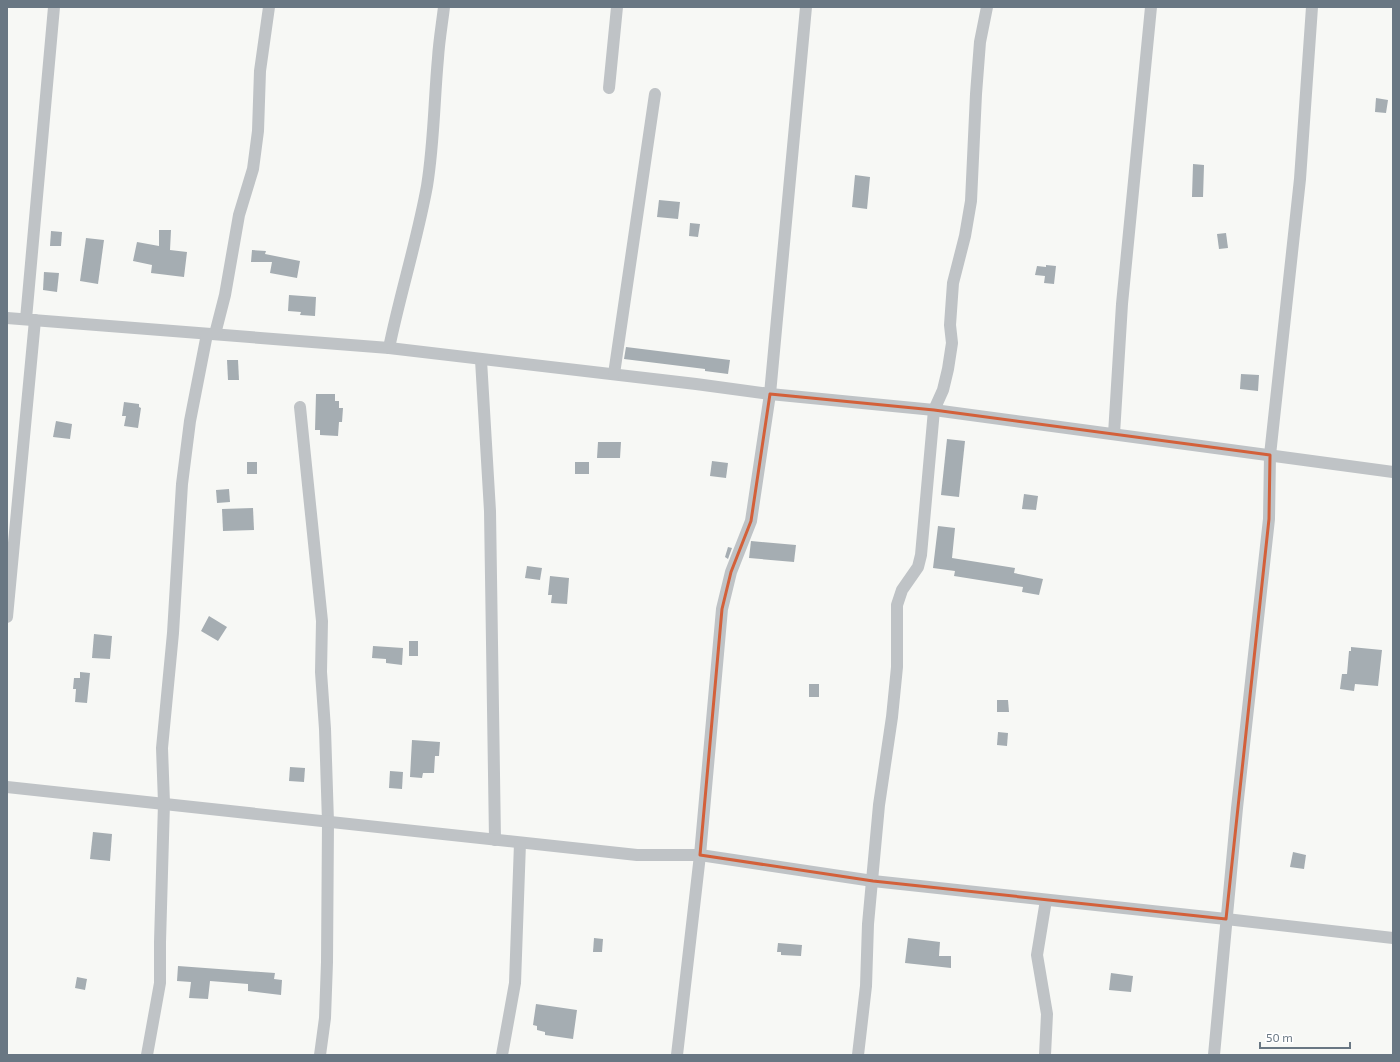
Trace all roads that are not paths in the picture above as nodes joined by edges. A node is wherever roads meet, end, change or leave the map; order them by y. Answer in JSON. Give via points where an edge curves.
{"nodes":[{"id":1,"x":54,"y":7,"type":"edge"},
{"id":2,"x":269,"y":7,"type":"edge"},
{"id":3,"x":444,"y":7,"type":"edge"},
{"id":4,"x":617,"y":7,"type":"edge"},
{"id":5,"x":806,"y":7,"type":"edge"},
{"id":6,"x":987,"y":7,"type":"edge"},
{"id":7,"x":1151,"y":7,"type":"edge"},
{"id":8,"x":1312,"y":7,"type":"edge"},
{"id":9,"x":609,"y":88,"type":"dead end"},
{"id":10,"x":655,"y":94,"type":"dead end"},
{"id":11,"x":7,"y":318,"type":"edge"},
{"id":12,"x":31,"y":320,"type":"junction"},
{"id":13,"x":211,"y":334,"type":"junction"},
{"id":14,"x":388,"y":348,"type":"junction"},
{"id":15,"x":481,"y":360,"type":"junction"},
{"id":16,"x":614,"y":374,"type":"junction"},
{"id":17,"x":770,"y":394,"type":"junction"},
{"id":18,"x":300,"y":408,"type":"dead end"},
{"id":19,"x":934,"y":410,"type":"junction"},
{"id":20,"x":1114,"y":434,"type":"junction"},
{"id":21,"x":1270,"y":455,"type":"junction"},
{"id":22,"x":1393,"y":472,"type":"edge"},
{"id":23,"x":7,"y":617,"type":"edge"},
{"id":24,"x":7,"y":787,"type":"edge"},
{"id":25,"x":164,"y":803,"type":"junction"},
{"id":26,"x":328,"y":822,"type":"junction"},
{"id":27,"x":494,"y":840,"type":"junction"},
{"id":28,"x":520,"y":843,"type":"junction"},
{"id":29,"x":700,"y":855,"type":"junction"},
{"id":30,"x":873,"y":881,"type":"junction"},
{"id":31,"x":1046,"y":900,"type":"junction"},
{"id":32,"x":1226,"y":919,"type":"junction"},
{"id":33,"x":1393,"y":938,"type":"edge"},
{"id":34,"x":147,"y":1055,"type":"edge"},
{"id":35,"x":320,"y":1055,"type":"edge"},
{"id":36,"x":502,"y":1055,"type":"edge"},
{"id":37,"x":677,"y":1055,"type":"edge"},
{"id":38,"x":858,"y":1055,"type":"edge"},
{"id":39,"x":1045,"y":1055,"type":"edge"},
{"id":40,"x":1214,"y":1055,"type":"edge"}],
"edges":[{"from":1,"to":12,"type":"street"},
{"from":2,"to":13,"type":"street","via":[[260,71],[258,131],[253,169],[239,215],[225,295]]},
{"from":3,"to":14,"type":"street","via":[[427,185]]},
{"from":4,"to":9,"type":"street"},
{"from":5,"to":17,"type":"street"},
{"from":6,"to":19,"type":"street","via":[[980,42],[971,201],[966,236],[952,283],[952,343],[948,369],[943,390]]},
{"from":7,"to":20,"type":"street","via":[[1122,304]]},
{"from":8,"to":21,"type":"street","via":[[1300,179]]},
{"from":10,"to":16,"type":"street"},
{"from":11,"to":12,"type":"street"},
{"from":12,"to":13,"type":"street"},
{"from":12,"to":23,"type":"street"},
{"from":13,"to":14,"type":"street"},
{"from":13,"to":25,"type":"street","via":[[190,421],[182,484],[173,633],[162,748]]},
{"from":14,"to":15,"type":"street"},
{"from":15,"to":16,"type":"street"},
{"from":15,"to":27,"type":"street","via":[[490,511]]},
{"from":16,"to":17,"type":"street"},
{"from":17,"to":19,"type":"street"},
{"from":17,"to":29,"type":"street","via":[[751,520],[731,572],[722,609]]},
{"from":18,"to":26,"type":"street","via":[[322,621],[321,672]]},
{"from":19,"to":20,"type":"street"},
{"from":19,"to":30,"type":"street","via":[[921,555],[918,568],[902,590],[897,605],[897,667],[879,805]]},
{"from":20,"to":21,"type":"street"},
{"from":21,"to":22,"type":"street"},
{"from":21,"to":32,"type":"street","via":[[1269,519]]},
{"from":24,"to":25,"type":"street"},
{"from":25,"to":26,"type":"street"},
{"from":25,"to":34,"type":"street","via":[[160,983]]},
{"from":26,"to":27,"type":"street"},
{"from":26,"to":35,"type":"street","via":[[327,970]]},
{"from":27,"to":28,"type":"street"},
{"from":28,"to":29,"type":"street","via":[[637,856]]},
{"from":28,"to":36,"type":"street","via":[[515,983]]},
{"from":29,"to":30,"type":"street"},
{"from":29,"to":37,"type":"street"},
{"from":30,"to":31,"type":"street"},
{"from":30,"to":38,"type":"street","via":[[868,924],[866,986]]},
{"from":31,"to":32,"type":"street"},
{"from":31,"to":39,"type":"street","via":[[1037,955],[1047,1014]]},
{"from":32,"to":33,"type":"street"},
{"from":32,"to":40,"type":"street"}]}
